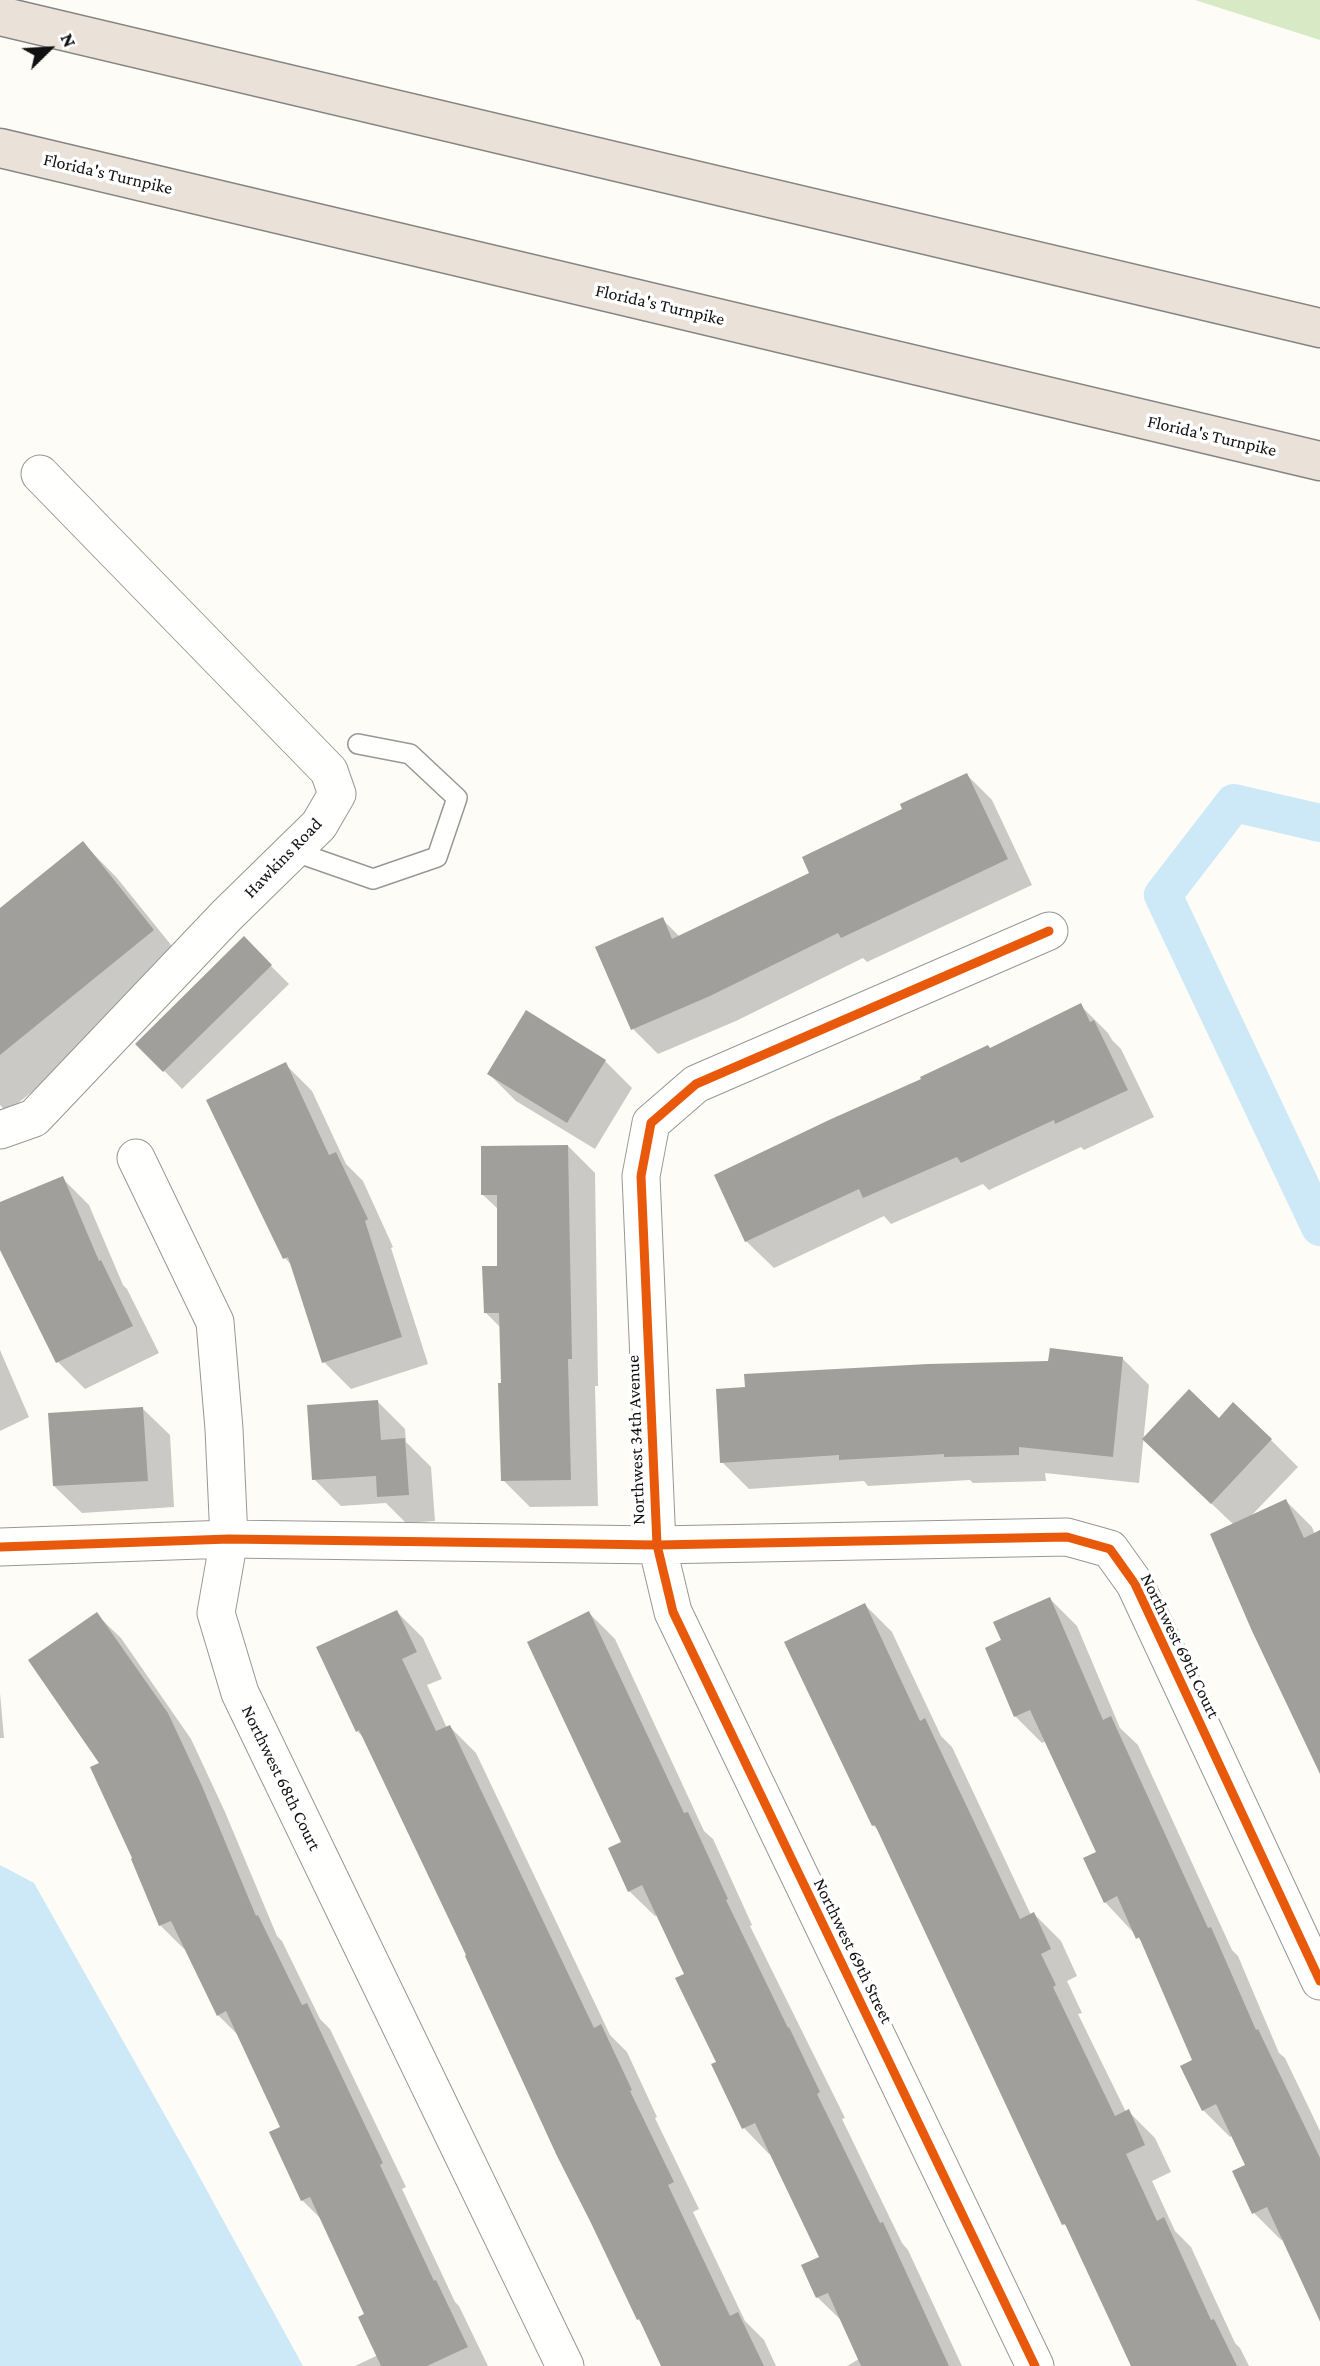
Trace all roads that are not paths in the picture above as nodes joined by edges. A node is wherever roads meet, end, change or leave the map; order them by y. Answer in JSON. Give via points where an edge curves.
{"nodes":[{"id":1,"x":0,"y":16,"type":"edge"},
{"id":2,"x":0,"y":148,"type":"edge"},
{"id":3,"x":1320,"y":328,"type":"edge"},
{"id":4,"x":1320,"y":461,"type":"edge"},
{"id":5,"x":40,"y":474,"type":"dead end"},
{"id":6,"x":358,"y":744,"type":"dead end"},
{"id":7,"x":293,"y":851,"type":"junction"},
{"id":8,"x":1049,"y":931,"type":"dead end"},
{"id":9,"x":0,"y":1130,"type":"edge"},
{"id":10,"x":136,"y":1158,"type":"dead end"},
{"id":11,"x":229,"y":1539,"type":"junction"},
{"id":12,"x":657,"y":1545,"type":"junction"},
{"id":13,"x":0,"y":1547,"type":"edge"},
{"id":14,"x":1320,"y":1981,"type":"edge"},
{"id":15,"x":565,"y":2366,"type":"edge"},
{"id":16,"x":1035,"y":2366,"type":"edge"}],
"edges":[{"from":1,"to":3,"type":"highway"},
{"from":2,"to":4,"type":"highway","name":"Florida's Turnpike"},
{"from":5,"to":7,"type":"street","name":"Hawkins Road","via":[[329,771],[337,794],[319,825]]},
{"from":6,"to":7,"type":"lane","via":[[410,754],[457,798],[437,858],[373,879]]},
{"from":7,"to":9,"type":"street","name":"Hawkins Road","via":[[34,1118]]},
{"from":8,"to":12,"type":"street","name":"Northwest 34th Avenue","via":[[696,1084],[651,1123],[641,1176]]},
{"from":10,"to":11,"type":"street","name":"Northwest 68th Court","via":[[215,1322]]},
{"from":11,"to":12,"type":"street","name":"Northwest 34th Avenue"},
{"from":11,"to":13,"type":"street","name":"Northwest 34th Avenue"},
{"from":11,"to":15,"type":"street","name":"Northwest 68th Court","via":[[216,1613],[240,1693]]},
{"from":12,"to":14,"type":"street","name":"Northwest 69th Court","via":[[1067,1537],[1110,1549],[1135,1584]]},
{"from":12,"to":16,"type":"street","name":"Northwest 69th Street","via":[[673,1612]]}]}
